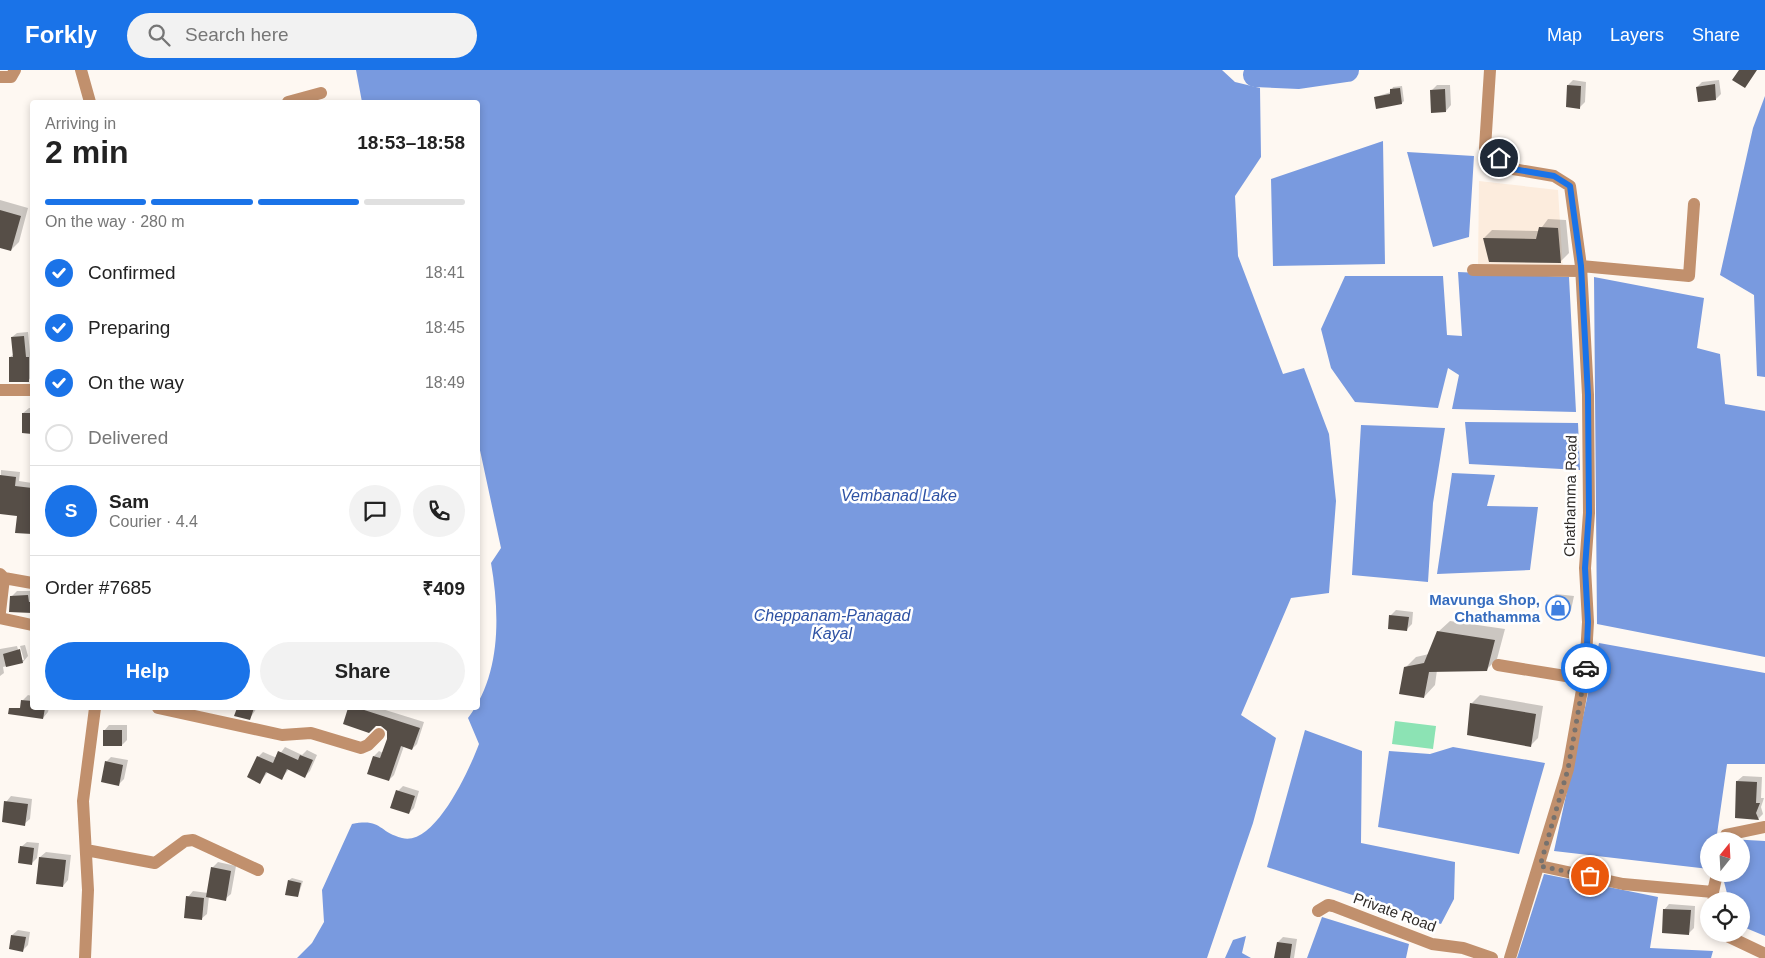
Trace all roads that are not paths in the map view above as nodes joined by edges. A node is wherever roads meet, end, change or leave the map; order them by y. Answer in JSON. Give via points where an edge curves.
{"nodes":[{"id":1,"x":15,"y":70,"type":"edge"},
{"id":2,"x":81,"y":70,"type":"edge"},
{"id":3,"x":1490,"y":70,"type":"edge"},
{"id":4,"x":0,"y":78,"type":"edge"},
{"id":5,"x":321,"y":93,"type":"dead end"},
{"id":6,"x":89,"y":100,"type":"edge"},
{"id":7,"x":295,"y":100,"type":"edge"},
{"id":8,"x":1694,"y":204,"type":"dead end"},
{"id":9,"x":1581,"y":269,"type":"junction"},
{"id":10,"x":1473,"y":270,"type":"dead end"},
{"id":11,"x":0,"y":390,"type":"edge"},
{"id":12,"x":30,"y":390,"type":"edge"},
{"id":13,"x":2,"y":576,"type":"edge"},
{"id":14,"x":30,"y":583,"type":"edge"},
{"id":15,"x":0,"y":612,"type":"edge"},
{"id":16,"x":0,"y":618,"type":"edge"},
{"id":17,"x":30,"y":625,"type":"edge"},
{"id":18,"x":1498,"y":665,"type":"dead end"},
{"id":19,"x":1584,"y":679,"type":"junction"},
{"id":20,"x":95,"y":710,"type":"edge"},
{"id":21,"x":167,"y":710,"type":"edge"},
{"id":22,"x":379,"y":734,"type":"dead end"},
{"id":23,"x":1765,"y":827,"type":"edge"},
{"id":24,"x":1741,"y":832,"type":"edge"},
{"id":25,"x":86,"y":850,"type":"junction"},
{"id":26,"x":1540,"y":866,"type":"junction"},
{"id":27,"x":258,"y":870,"type":"dead end"},
{"id":28,"x":1700,"y":895,"type":"edge"},
{"id":29,"x":1318,"y":911,"type":"dead end"},
{"id":30,"x":1740,"y":942,"type":"edge"},
{"id":31,"x":1765,"y":954,"type":"edge"},
{"id":32,"x":85,"y":958,"type":"edge"},
{"id":33,"x":1492,"y":958,"type":"edge"},
{"id":34,"x":1510,"y":958,"type":"edge"}],
"edges":[{"from":1,"to":4,"type":"street","via":[[11,77]]},
{"from":2,"to":6,"type":"street"},
{"from":3,"to":9,"type":"street","name":"Chathamma Road","via":[[1485,148],[1513,169],[1554,176],[1570,186]]},
{"from":5,"to":7,"type":"street"},
{"from":8,"to":9,"type":"street","via":[[1689,276]]},
{"from":9,"to":10,"type":"street"},
{"from":9,"to":19,"type":"street","name":"Chathamma Road","via":[[1588,395],[1589,513]]},
{"from":11,"to":12,"type":"street"},
{"from":13,"to":14,"type":"street"},
{"from":13,"to":15,"type":"street"},
{"from":16,"to":17,"type":"street"},
{"from":18,"to":19,"type":"street"},
{"from":19,"to":26,"type":"street","name":"Chathamma Road","via":[[1568,769]]},
{"from":20,"to":25,"type":"street","via":[[83,801]]},
{"from":21,"to":22,"type":"street","via":[[282,735],[311,733],[361,748],[368,746]]},
{"from":23,"to":24,"type":"street"},
{"from":25,"to":27,"type":"street","via":[[155,864],[184,841],[193,840]]},
{"from":25,"to":32,"type":"street"},
{"from":26,"to":28,"type":"street","via":[[1623,884]]},
{"from":26,"to":34,"type":"street","name":"Chathamma Road"},
{"from":29,"to":33,"type":"street","name":"Private Road","via":[[1328,905],[1333,906],[1432,944],[1463,948]]},
{"from":30,"to":31,"type":"street"}]}
